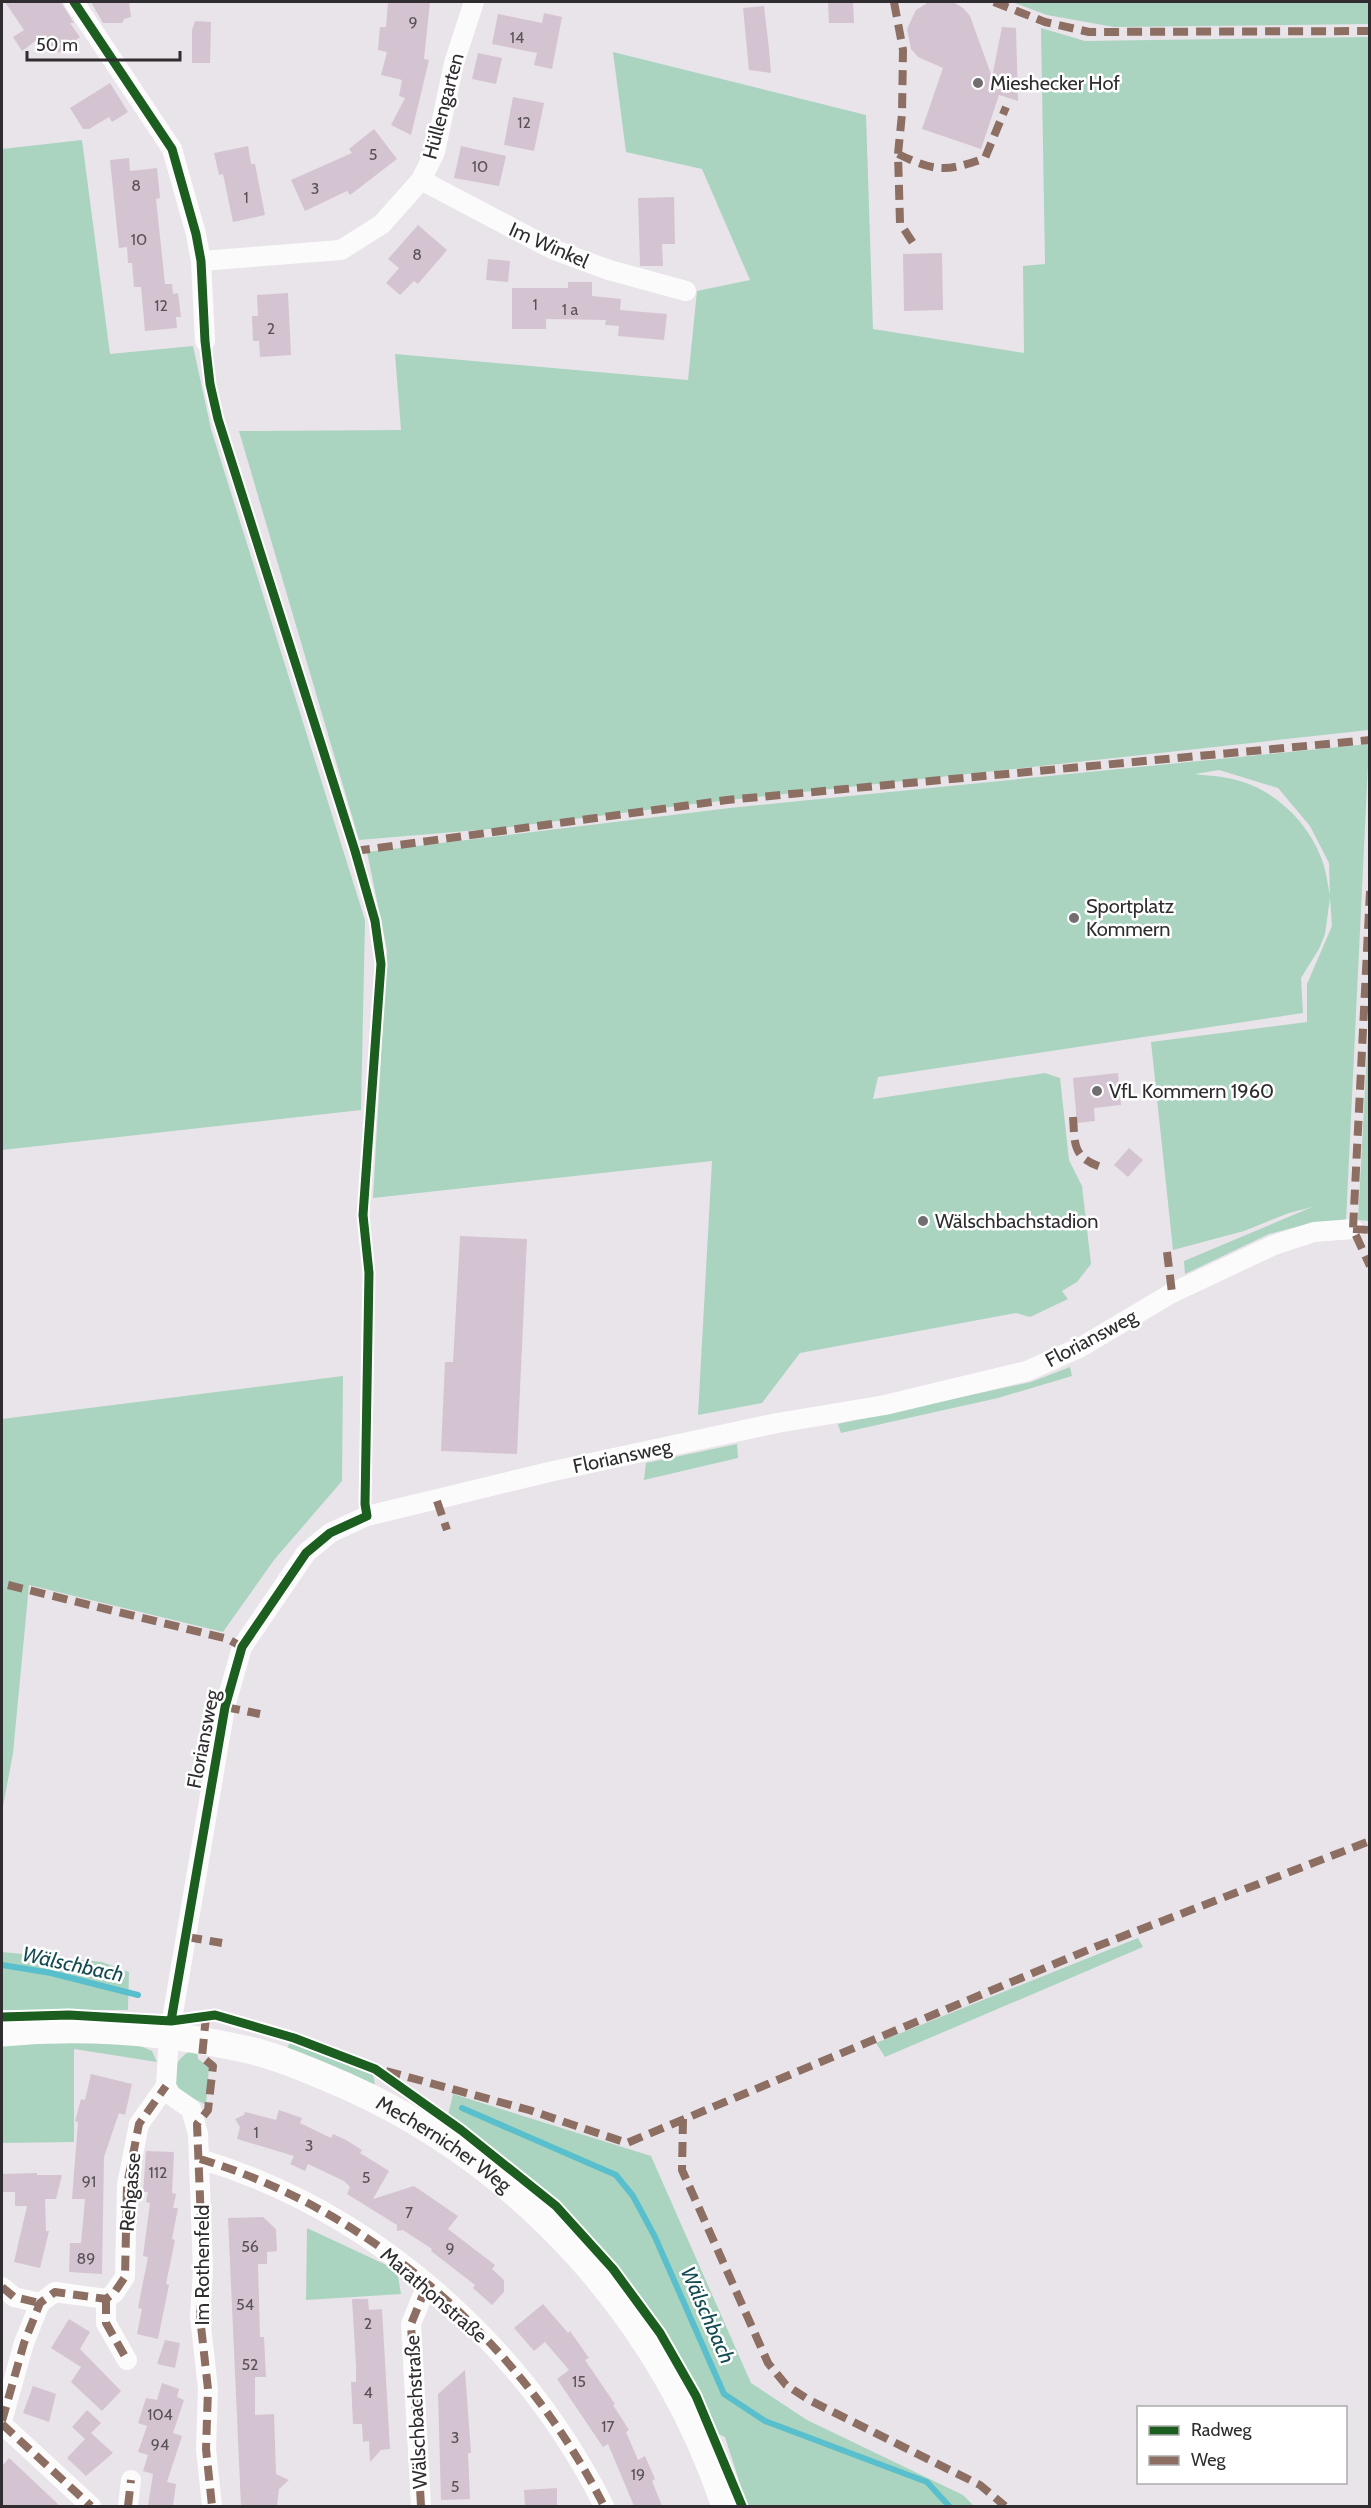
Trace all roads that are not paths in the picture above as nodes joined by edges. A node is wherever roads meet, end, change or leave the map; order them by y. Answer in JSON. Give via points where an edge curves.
{"nodes":[{"id":1,"x":74,"y":2,"type":"edge"},
{"id":2,"x":474,"y":2,"type":"edge"},
{"id":3,"x":421,"y":180,"type":"junction"},
{"id":4,"x":201,"y":261,"type":"junction"},
{"id":5,"x":686,"y":291,"type":"dead end"},
{"id":6,"x":205,"y":341,"type":"dead end"},
{"id":7,"x":1353,"y":1229,"type":"dead end"},
{"id":8,"x":2,"y":2033,"type":"edge"},
{"id":9,"x":169,"y":2037,"type":"junction"},
{"id":10,"x":166,"y":2086,"type":"junction"},
{"id":11,"x":200,"y":2159,"type":"junction"},
{"id":12,"x":427,"y":2285,"type":"junction"},
{"id":13,"x":2,"y":2287,"type":"edge"},
{"id":14,"x":106,"y":2299,"type":"junction"},
{"id":15,"x":40,"y":2303,"type":"junction"},
{"id":16,"x":127,"y":2360,"type":"dead end"},
{"id":17,"x":2,"y":2422,"type":"edge"},
{"id":18,"x":131,"y":2480,"type":"dead end"},
{"id":19,"x":91,"y":2506,"type":"edge"},
{"id":20,"x":128,"y":2506,"type":"edge"},
{"id":21,"x":212,"y":2506,"type":"edge"},
{"id":22,"x":421,"y":2506,"type":"edge"},
{"id":23,"x":604,"y":2506,"type":"edge"},
{"id":24,"x":725,"y":2506,"type":"edge"}],
"edges":[{"from":1,"to":4,"type":"street","via":[[172,149]]},
{"from":2,"to":3,"type":"street","name":"Hüllengarten","via":[[454,63],[435,152]]},
{"from":3,"to":4,"type":"street","name":"Hüllengarten","via":[[382,224],[341,250]]},
{"from":3,"to":5,"type":"street","name":"Im Winkel","via":[[552,249]]},
{"from":4,"to":6,"type":"street"},
{"from":7,"to":9,"type":"street","name":"Floriansweg","via":[[1314,1232],[1274,1245],[1172,1293],[1082,1347],[1027,1371],[885,1405],[777,1423],[549,1472],[367,1516],[330,1533],[306,1553],[242,1647],[225,1707]]},
{"from":8,"to":9,"type":"street","name":"Mechernicher Weg","via":[[79,2030]]},
{"from":9,"to":10,"type":"street"},
{"from":9,"to":24,"type":"street","name":"Mechernicher Weg","via":[[250,2051],[319,2074],[408,2117],[497,2178],[576,2251],[652,2350]]},
{"from":10,"to":11,"type":"street","name":"Im Rothenfeld","via":[[171,2095],[191,2109],[197,2124]]},
{"from":10,"to":14,"type":"street","name":"Rehgasse","via":[[139,2124],[127,2185],[124,2277]]},
{"from":11,"to":12,"type":"street","name":"Marathonstraße","via":[[240,2170],[346,2223]]},
{"from":11,"to":21,"type":"street","name":"Im Rothenfeld","via":[[200,2317],[208,2389],[207,2449]]},
{"from":12,"to":22,"type":"street","name":"Wälschbachstraße","via":[[411,2324]]},
{"from":12,"to":23,"type":"street","name":"Marathonstraße","via":[[507,2361],[558,2429]]},
{"from":13,"to":15,"type":"street","via":[[14,2297]]},
{"from":14,"to":15,"type":"street","via":[[55,2292]]},
{"from":14,"to":16,"type":"street","via":[[106,2323]]},
{"from":15,"to":17,"type":"street","via":[[9,2387]]},
{"from":17,"to":19,"type":"street"},
{"from":18,"to":20,"type":"street"}]}
